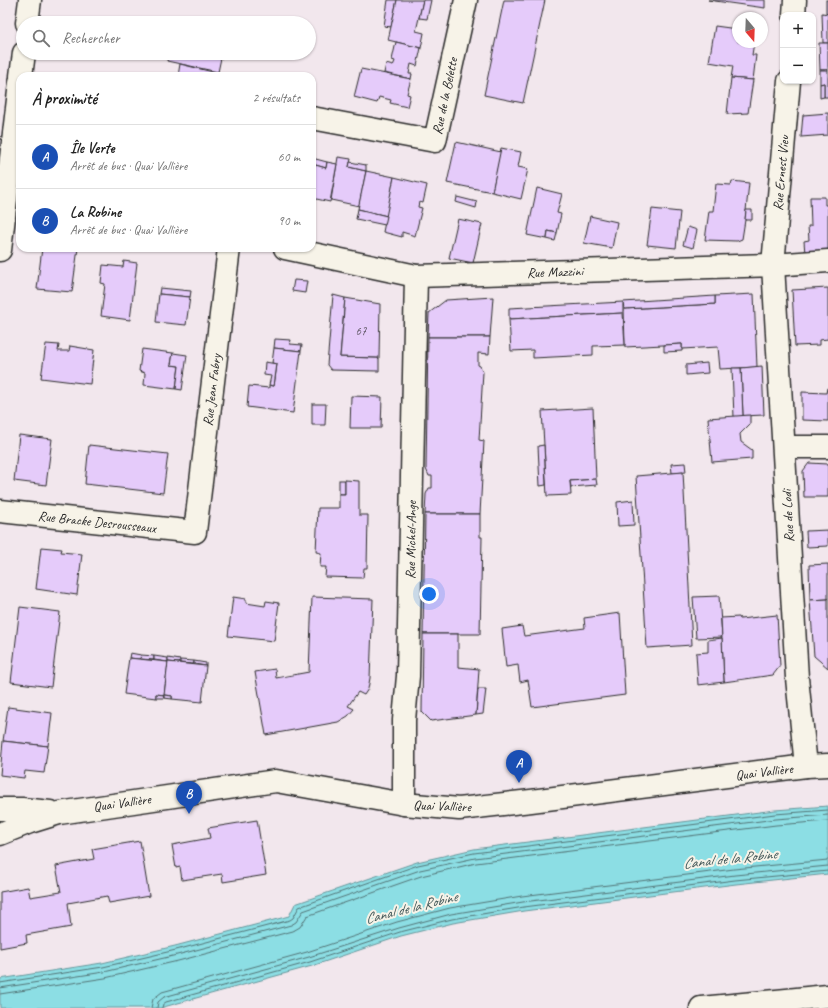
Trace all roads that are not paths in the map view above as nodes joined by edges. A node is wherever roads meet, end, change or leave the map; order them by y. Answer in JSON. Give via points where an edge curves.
{"nodes":[{"id":1,"x":30,"y":0,"type":"edge"},
{"id":2,"x":466,"y":0,"type":"edge"},
{"id":3,"x":795,"y":0,"type":"edge"},
{"id":4,"x":794,"y":12,"type":"edge"},
{"id":5,"x":28,"y":16,"type":"edge"},
{"id":6,"x":23,"y":60,"type":"edge"},
{"id":7,"x":22,"y":72,"type":"edge"},
{"id":8,"x":789,"y":84,"type":"edge"},
{"id":9,"x":316,"y":119,"type":"edge"},
{"id":10,"x":16,"y":124,"type":"edge"},
{"id":11,"x":9,"y":193,"type":"edge"},
{"id":12,"x":0,"y":250,"type":"edge"},
{"id":13,"x":229,"y":252,"type":"edge"},
{"id":14,"x":304,"y":252,"type":"edge"},
{"id":15,"x":828,"y":261,"type":"edge"},
{"id":16,"x":773,"y":265,"type":"junction"},
{"id":17,"x":416,"y":276,"type":"junction"},
{"id":18,"x":784,"y":447,"type":"junction"},
{"id":19,"x":828,"y":447,"type":"edge"},
{"id":20,"x":0,"y":511,"type":"edge"},
{"id":21,"x":195,"y":532,"type":"joint"},
{"id":22,"x":828,"y":765,"type":"edge"},
{"id":23,"x":806,"y":766,"type":"junction"},
{"id":24,"x":404,"y":804,"type":"junction"},
{"id":25,"x":0,"y":809,"type":"edge"},
{"id":26,"x":59,"y":813,"type":"junction"},
{"id":27,"x":0,"y":834,"type":"edge"},
{"id":28,"x":828,"y":996,"type":"edge"},
{"id":29,"x":701,"y":1008,"type":"edge"}],
"edges":[{"from":1,"to":5,"type":"street"},
{"from":2,"to":9,"type":"street","name":"Rue de la Belette","via":[[435,141]]},
{"from":3,"to":4,"type":"street"},
{"from":6,"to":7,"type":"street"},
{"from":8,"to":16,"type":"street","name":"Rue Ernest Vieu"},
{"from":10,"to":11,"type":"street"},
{"from":11,"to":12,"type":"street"},
{"from":13,"to":21,"type":"street","name":"Rue Jean Fabry"},
{"from":14,"to":17,"type":"street","name":"Rue Mazzini"},
{"from":15,"to":16,"type":"street","name":"Rue Mazzini"},
{"from":16,"to":17,"type":"street","name":"Rue Mazzini"},
{"from":16,"to":18,"type":"street","name":"Rue de Lodi"},
{"from":17,"to":24,"type":"street","name":"Rue Michel-Ange"},
{"from":18,"to":19,"type":"street"},
{"from":18,"to":23,"type":"street","name":"Rue de Lodi"},
{"from":20,"to":21,"type":"street","name":"Rue Bracke Desrousseaux"},
{"from":22,"to":23,"type":"street","name":"Quai Vallière"},
{"from":23,"to":24,"type":"street","name":"Quai Vallière","via":[[459,809]]},
{"from":24,"to":26,"type":"street","name":"Quai Vallière","via":[[276,781]]},
{"from":25,"to":26,"type":"street","name":"Quai Vallière"},
{"from":26,"to":27,"type":"street","name":"Quai Vallière"},
{"from":28,"to":29,"type":"street"}]}
